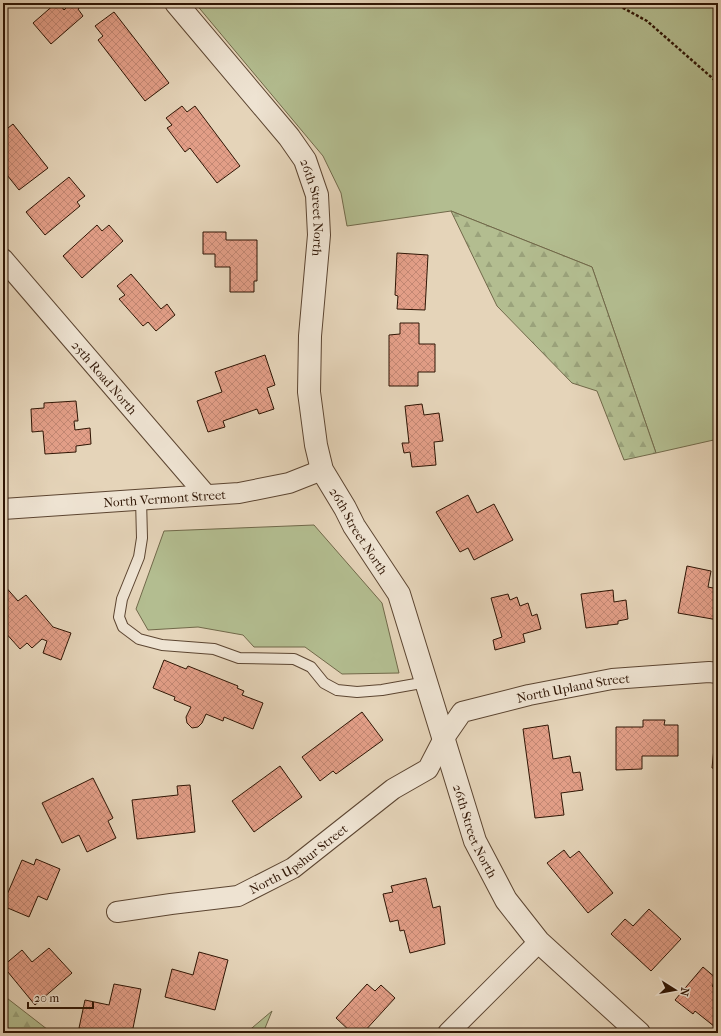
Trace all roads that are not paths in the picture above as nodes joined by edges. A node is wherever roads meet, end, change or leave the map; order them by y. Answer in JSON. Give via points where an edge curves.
{"nodes":[{"id":1,"x":176,"y":3,"type":"edge"},
{"id":2,"x":3,"y":259,"type":"edge"},
{"id":3,"x":322,"y":470,"type":"junction"},
{"id":4,"x":206,"y":495,"type":"junction"},
{"id":5,"x":141,"y":499,"type":"junction"},
{"id":6,"x":3,"y":508,"type":"edge"},
{"id":7,"x":718,"y":673,"type":"edge"},
{"id":8,"x":427,"y":682,"type":"junction"},
{"id":9,"x":444,"y":738,"type":"junction"},
{"id":10,"x":117,"y":912,"type":"dead end"},
{"id":11,"x":539,"y":942,"type":"junction"},
{"id":12,"x":448,"y":1033,"type":"edge"},
{"id":13,"x":639,"y":1033,"type":"edge"}],
"edges":[{"from":1,"to":3,"type":"street","name":"26th Street North","via":[[289,137],[304,160],[317,195],[319,236],[310,336],[309,392]]},
{"from":2,"to":4,"type":"street","name":"25th Road North"},
{"from":3,"to":4,"type":"street","name":"North Vermont Street","via":[[289,483],[239,493]]},
{"from":3,"to":8,"type":"street","name":"26th Street North","via":[[354,526],[399,594]]},
{"from":4,"to":5,"type":"street","name":"North Vermont Street"},
{"from":5,"to":6,"type":"street","name":"North Vermont Street"},
{"from":5,"to":8,"type":"lane","via":[[142,538],[139,557],[122,599],[119,617],[123,627],[139,639],[162,645],[214,649],[239,658],[294,659],[311,667],[324,683],[336,690],[382,690]]},
{"from":7,"to":9,"type":"street","name":"North Upland Street","via":[[612,679],[529,695],[462,712]]},
{"from":8,"to":9,"type":"street","name":"26th Street North"},
{"from":9,"to":10,"type":"street","name":"North Upshur Street","via":[[428,769],[393,789],[292,868],[238,896]]},
{"from":9,"to":11,"type":"street","name":"26th Street North","via":[[475,841],[506,900]]},
{"from":11,"to":12,"type":"street"},
{"from":11,"to":13,"type":"street","name":"26th Street North"}]}
